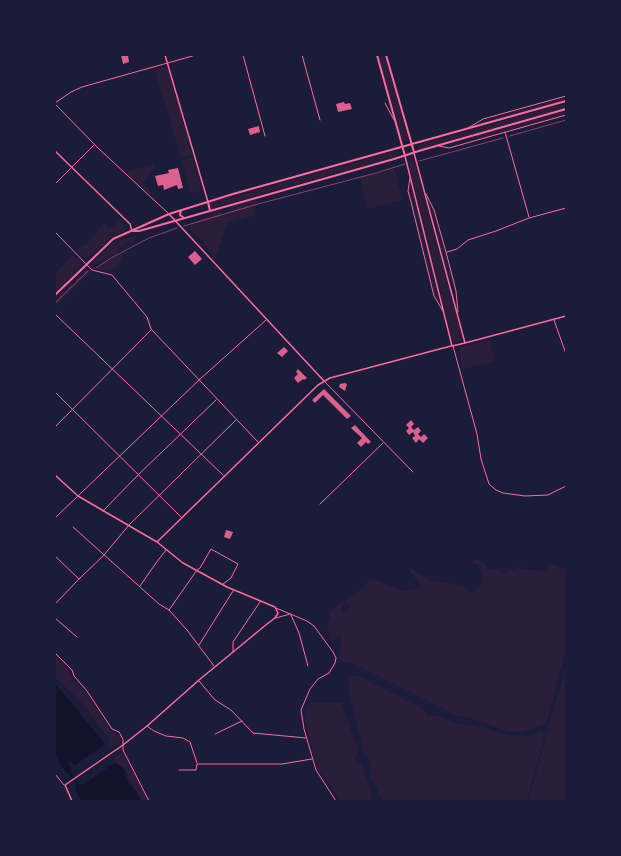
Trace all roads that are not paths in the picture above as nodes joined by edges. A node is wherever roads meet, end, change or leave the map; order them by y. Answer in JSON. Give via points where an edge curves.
{"nodes":[{"id":1,"x":166,"y":55,"type":"edge"},
{"id":2,"x":196,"y":55,"type":"edge"},
{"id":3,"x":242,"y":55,"type":"edge"},
{"id":4,"x":302,"y":55,"type":"edge"},
{"id":5,"x":377,"y":55,"type":"edge"},
{"id":6,"x":386,"y":55,"type":"edge"},
{"id":7,"x":168,"y":63,"type":"junction"},
{"id":8,"x":566,"y":96,"type":"edge"},
{"id":9,"x":566,"y":101,"type":"edge"},
{"id":10,"x":55,"y":103,"type":"edge"},
{"id":11,"x":385,"y":103,"type":"dead end"},
{"id":12,"x":566,"y":109,"type":"edge"},
{"id":13,"x":566,"y":115,"type":"edge"},
{"id":14,"x":320,"y":120,"type":"dead end"},
{"id":15,"x":396,"y":124,"type":"junction"},
{"id":16,"x":464,"y":130,"type":"junction"},
{"id":17,"x":505,"y":132,"type":"junction"},
{"id":18,"x":265,"y":136,"type":"dead end"},
{"id":19,"x":94,"y":144,"type":"junction"},
{"id":20,"x":412,"y":145,"type":"junction"},
{"id":21,"x":436,"y":146,"type":"junction"},
{"id":22,"x":402,"y":148,"type":"junction"},
{"id":23,"x":55,"y":151,"type":"edge"},
{"id":24,"x":414,"y":152,"type":"junction"},
{"id":25,"x":405,"y":156,"type":"junction"},
{"id":26,"x":71,"y":168,"type":"junction"},
{"id":27,"x":410,"y":176,"type":"junction"},
{"id":28,"x":55,"y":184,"type":"edge"},
{"id":29,"x":424,"y":192,"type":"junction"},
{"id":30,"x":208,"y":202,"type":"junction"},
{"id":31,"x":566,"y":208,"type":"edge"},
{"id":32,"x":181,"y":210,"type":"junction"},
{"id":33,"x":210,"y":211,"type":"junction"},
{"id":34,"x":170,"y":214,"type":"junction"},
{"id":35,"x":185,"y":218,"type":"junction"},
{"id":36,"x":529,"y":218,"type":"junction"},
{"id":37,"x":176,"y":220,"type":"junction"},
{"id":38,"x":132,"y":231,"type":"junction"},
{"id":39,"x":55,"y":232,"type":"edge"},
{"id":40,"x":446,"y":252,"type":"junction"},
{"id":41,"x":86,"y":264,"type":"junction"},
{"id":42,"x":55,"y":295,"type":"edge"},
{"id":43,"x":55,"y":314,"type":"edge"},
{"id":44,"x":445,"y":315,"type":"junction"},
{"id":45,"x":458,"y":316,"type":"junction"},
{"id":46,"x":566,"y":316,"type":"edge"},
{"id":47,"x":267,"y":320,"type":"junction"},
{"id":48,"x":554,"y":320,"type":"junction"},
{"id":49,"x":152,"y":329,"type":"junction"},
{"id":50,"x":465,"y":343,"type":"junction"},
{"id":51,"x":452,"y":346,"type":"junction"},
{"id":52,"x":566,"y":354,"type":"edge"},
{"id":53,"x":112,"y":369,"type":"junction"},
{"id":54,"x":199,"y":380,"type":"junction"},
{"id":55,"x":324,"y":381,"type":"junction"},
{"id":56,"x":55,"y":392,"type":"edge"},
{"id":57,"x":217,"y":399,"type":"junction"},
{"id":58,"x":72,"y":409,"type":"junction"},
{"id":59,"x":161,"y":416,"type":"junction"},
{"id":60,"x":236,"y":419,"type":"junction"},
{"id":61,"x":55,"y":427,"type":"edge"},
{"id":62,"x":180,"y":435,"type":"junction"},
{"id":63,"x":258,"y":442,"type":"junction"},
{"id":64,"x":384,"y":442,"type":"junction"},
{"id":65,"x":200,"y":454,"type":"junction"},
{"id":66,"x":119,"y":456,"type":"junction"},
{"id":67,"x":413,"y":472,"type":"dead end"},
{"id":68,"x":55,"y":475,"type":"edge"},
{"id":69,"x":138,"y":475,"type":"junction"},
{"id":70,"x":224,"y":476,"type":"junction"},
{"id":71,"x":566,"y":486,"type":"edge"},
{"id":72,"x":159,"y":495,"type":"junction"},
{"id":73,"x":78,"y":496,"type":"junction"},
{"id":74,"x":320,"y":504,"type":"dead end"},
{"id":75,"x":103,"y":511,"type":"junction"},
{"id":76,"x":55,"y":518,"type":"edge"},
{"id":77,"x":182,"y":518,"type":"junction"},
{"id":78,"x":128,"y":525,"type":"junction"},
{"id":79,"x":73,"y":527,"type":"dead end"},
{"id":80,"x":157,"y":542,"type":"junction"},
{"id":81,"x":167,"y":550,"type":"junction"},
{"id":82,"x":55,"y":556,"type":"edge"},
{"id":83,"x":104,"y":556,"type":"junction"},
{"id":84,"x":197,"y":570,"type":"junction"},
{"id":85,"x":79,"y":579,"type":"junction"},
{"id":86,"x":223,"y":584,"type":"junction"},
{"id":87,"x":140,"y":587,"type":"junction"},
{"id":88,"x":234,"y":590,"type":"junction"},
{"id":89,"x":261,"y":601,"type":"junction"},
{"id":90,"x":55,"y":604,"type":"edge"},
{"id":91,"x":275,"y":607,"type":"junction"},
{"id":92,"x":168,"y":610,"type":"junction"},
{"id":93,"x":291,"y":614,"type":"junction"},
{"id":94,"x":55,"y":618,"type":"edge"},
{"id":95,"x":275,"y":618,"type":"junction"},
{"id":96,"x":57,"y":620,"type":"junction"},
{"id":97,"x":55,"y":622,"type":"edge"},
{"id":98,"x":77,"y":636,"type":"dead end"},
{"id":99,"x":198,"y":646,"type":"junction"},
{"id":100,"x":233,"y":652,"type":"junction"},
{"id":101,"x":55,"y":653,"type":"edge"},
{"id":102,"x":308,"y":666,"type":"dead end"},
{"id":103,"x":215,"y":667,"type":"junction"},
{"id":104,"x":198,"y":680,"type":"junction"},
{"id":105,"x":242,"y":720,"type":"junction"},
{"id":106,"x":147,"y":726,"type":"junction"},
{"id":107,"x":215,"y":734,"type":"dead end"},
{"id":108,"x":307,"y":738,"type":"junction"},
{"id":109,"x":123,"y":745,"type":"junction"},
{"id":110,"x":313,"y":758,"type":"junction"},
{"id":111,"x":197,"y":764,"type":"junction"},
{"id":112,"x":179,"y":770,"type":"dead end"},
{"id":113,"x":55,"y":774,"type":"edge"},
{"id":114,"x":65,"y":785,"type":"junction"},
{"id":115,"x":72,"y":801,"type":"edge"},
{"id":116,"x":149,"y":801,"type":"edge"},
{"id":117,"x":336,"y":801,"type":"edge"}],
"edges":[{"from":1,"to":7,"type":"street"},
{"from":2,"to":7,"type":"street"},
{"from":3,"to":18,"type":"street"},
{"from":4,"to":14,"type":"street"},
{"from":5,"to":15,"type":"main road"},
{"from":6,"to":20,"type":"main road"},
{"from":7,"to":10,"type":"street","via":[[82,88]]},
{"from":7,"to":30,"type":"street"},
{"from":8,"to":16,"type":"street","via":[[483,119]]},
{"from":9,"to":16,"type":"main road"},
{"from":10,"to":19,"type":"street"},
{"from":11,"to":15,"type":"street"},
{"from":12,"to":21,"type":"main road"},
{"from":13,"to":17,"type":"street"},
{"from":15,"to":22,"type":"main road"},
{"from":16,"to":20,"type":"main road"},
{"from":17,"to":21,"type":"street","via":[[449,148]]},
{"from":17,"to":36,"type":"street"},
{"from":19,"to":26,"type":"street"},
{"from":19,"to":34,"type":"street"},
{"from":20,"to":22,"type":"main road"},
{"from":20,"to":24,"type":"main road"},
{"from":21,"to":24,"type":"main road"},
{"from":22,"to":25,"type":"main road"},
{"from":22,"to":30,"type":"main road"},
{"from":23,"to":26,"type":"street"},
{"from":24,"to":25,"type":"main road"},
{"from":24,"to":29,"type":"street"},
{"from":25,"to":27,"type":"street"},
{"from":25,"to":33,"type":"main road"},
{"from":26,"to":28,"type":"street"},
{"from":26,"to":38,"type":"street","via":[[130,224]]},
{"from":27,"to":44,"type":"street"},
{"from":27,"to":44,"type":"street","via":[[410,202],[434,296]]},
{"from":29,"to":40,"type":"street","via":[[434,210]]},
{"from":29,"to":45,"type":"street"},
{"from":30,"to":32,"type":"main road"},
{"from":30,"to":33,"type":"main road"},
{"from":31,"to":36,"type":"street"},
{"from":32,"to":34,"type":"main road"},
{"from":32,"to":35,"type":"main road","via":[[180,215]]},
{"from":33,"to":35,"type":"main road"},
{"from":34,"to":37,"type":"street"},
{"from":34,"to":38,"type":"main road"},
{"from":35,"to":37,"type":"main road"},
{"from":36,"to":40,"type":"street","via":[[468,240],[457,249]]},
{"from":37,"to":38,"type":"main road"},
{"from":37,"to":47,"type":"street"},
{"from":38,"to":41,"type":"main road","via":[[113,239]]},
{"from":39,"to":41,"type":"street"},
{"from":40,"to":45,"type":"street","via":[[456,291]]},
{"from":41,"to":42,"type":"main road"},
{"from":41,"to":49,"type":"street","via":[[92,270],[112,275],[147,317]]},
{"from":43,"to":53,"type":"street"},
{"from":44,"to":51,"type":"street"},
{"from":45,"to":50,"type":"street"},
{"from":46,"to":48,"type":"street"},
{"from":47,"to":54,"type":"street"},
{"from":47,"to":55,"type":"street"},
{"from":48,"to":50,"type":"street"},
{"from":48,"to":52,"type":"street"},
{"from":49,"to":53,"type":"street"},
{"from":49,"to":54,"type":"street"},
{"from":50,"to":51,"type":"street"},
{"from":51,"to":55,"type":"street"},
{"from":51,"to":71,"type":"street","via":[[489,484],[503,493],[525,496],[548,495]]},
{"from":53,"to":58,"type":"street"},
{"from":53,"to":59,"type":"street"},
{"from":54,"to":57,"type":"street"},
{"from":54,"to":59,"type":"street"},
{"from":55,"to":63,"type":"street","via":[[313,388]]},
{"from":55,"to":64,"type":"street"},
{"from":56,"to":58,"type":"street"},
{"from":57,"to":60,"type":"street"},
{"from":57,"to":62,"type":"street"},
{"from":58,"to":61,"type":"street"},
{"from":58,"to":66,"type":"street"},
{"from":59,"to":62,"type":"street"},
{"from":59,"to":66,"type":"street"},
{"from":60,"to":63,"type":"street"},
{"from":60,"to":65,"type":"street"},
{"from":62,"to":65,"type":"street"},
{"from":62,"to":69,"type":"street"},
{"from":63,"to":70,"type":"street"},
{"from":64,"to":67,"type":"street"},
{"from":64,"to":74,"type":"street"},
{"from":65,"to":70,"type":"street"},
{"from":65,"to":72,"type":"street"},
{"from":66,"to":69,"type":"street"},
{"from":66,"to":73,"type":"street"},
{"from":68,"to":73,"type":"street"},
{"from":69,"to":72,"type":"street"},
{"from":69,"to":75,"type":"street"},
{"from":70,"to":77,"type":"street"},
{"from":72,"to":77,"type":"street"},
{"from":72,"to":78,"type":"street"},
{"from":73,"to":75,"type":"street"},
{"from":73,"to":76,"type":"street"},
{"from":75,"to":78,"type":"street"},
{"from":77,"to":80,"type":"street"},
{"from":78,"to":80,"type":"street"},
{"from":78,"to":83,"type":"street"},
{"from":79,"to":83,"type":"street"},
{"from":80,"to":81,"type":"street"},
{"from":81,"to":84,"type":"street"},
{"from":81,"to":87,"type":"street"},
{"from":82,"to":85,"type":"street"},
{"from":83,"to":85,"type":"street"},
{"from":83,"to":87,"type":"street"},
{"from":84,"to":86,"type":"street"},
{"from":84,"to":86,"type":"street","via":[[211,549],[238,564],[231,578]]},
{"from":84,"to":92,"type":"street"},
{"from":85,"to":90,"type":"street"},
{"from":86,"to":88,"type":"street"},
{"from":87,"to":92,"type":"street"},
{"from":88,"to":89,"type":"street"},
{"from":88,"to":99,"type":"street"},
{"from":89,"to":91,"type":"street"},
{"from":89,"to":100,"type":"street","via":[[233,642]]},
{"from":91,"to":93,"type":"street"},
{"from":91,"to":95,"type":"street","via":[[278,613]]},
{"from":92,"to":99,"type":"street"},
{"from":93,"to":95,"type":"street"},
{"from":93,"to":102,"type":"street"},
{"from":93,"to":108,"type":"street","via":[[314,626],[336,658],[330,673],[318,679],[304,700],[301,710]]},
{"from":94,"to":96,"type":"street"},
{"from":95,"to":100,"type":"street"},
{"from":96,"to":97,"type":"street"},
{"from":96,"to":98,"type":"street"},
{"from":99,"to":103,"type":"street"},
{"from":100,"to":103,"type":"street"},
{"from":101,"to":109,"type":"street","via":[[72,670],[112,729],[119,732]]},
{"from":103,"to":104,"type":"street"},
{"from":104,"to":105,"type":"street","via":[[215,700]]},
{"from":104,"to":106,"type":"street"},
{"from":105,"to":107,"type":"street"},
{"from":105,"to":108,"type":"street","via":[[253,733]]},
{"from":106,"to":109,"type":"street"},
{"from":106,"to":111,"type":"street","via":[[166,736],[183,738],[190,742]]},
{"from":108,"to":110,"type":"street"},
{"from":109,"to":114,"type":"street"},
{"from":109,"to":116,"type":"street","via":[[123,750]]},
{"from":110,"to":111,"type":"street","via":[[282,764]]},
{"from":110,"to":117,"type":"street","via":[[316,770]]},
{"from":111,"to":112,"type":"street","via":[[196,770]]},
{"from":113,"to":114,"type":"street"},
{"from":114,"to":115,"type":"street"}]}
